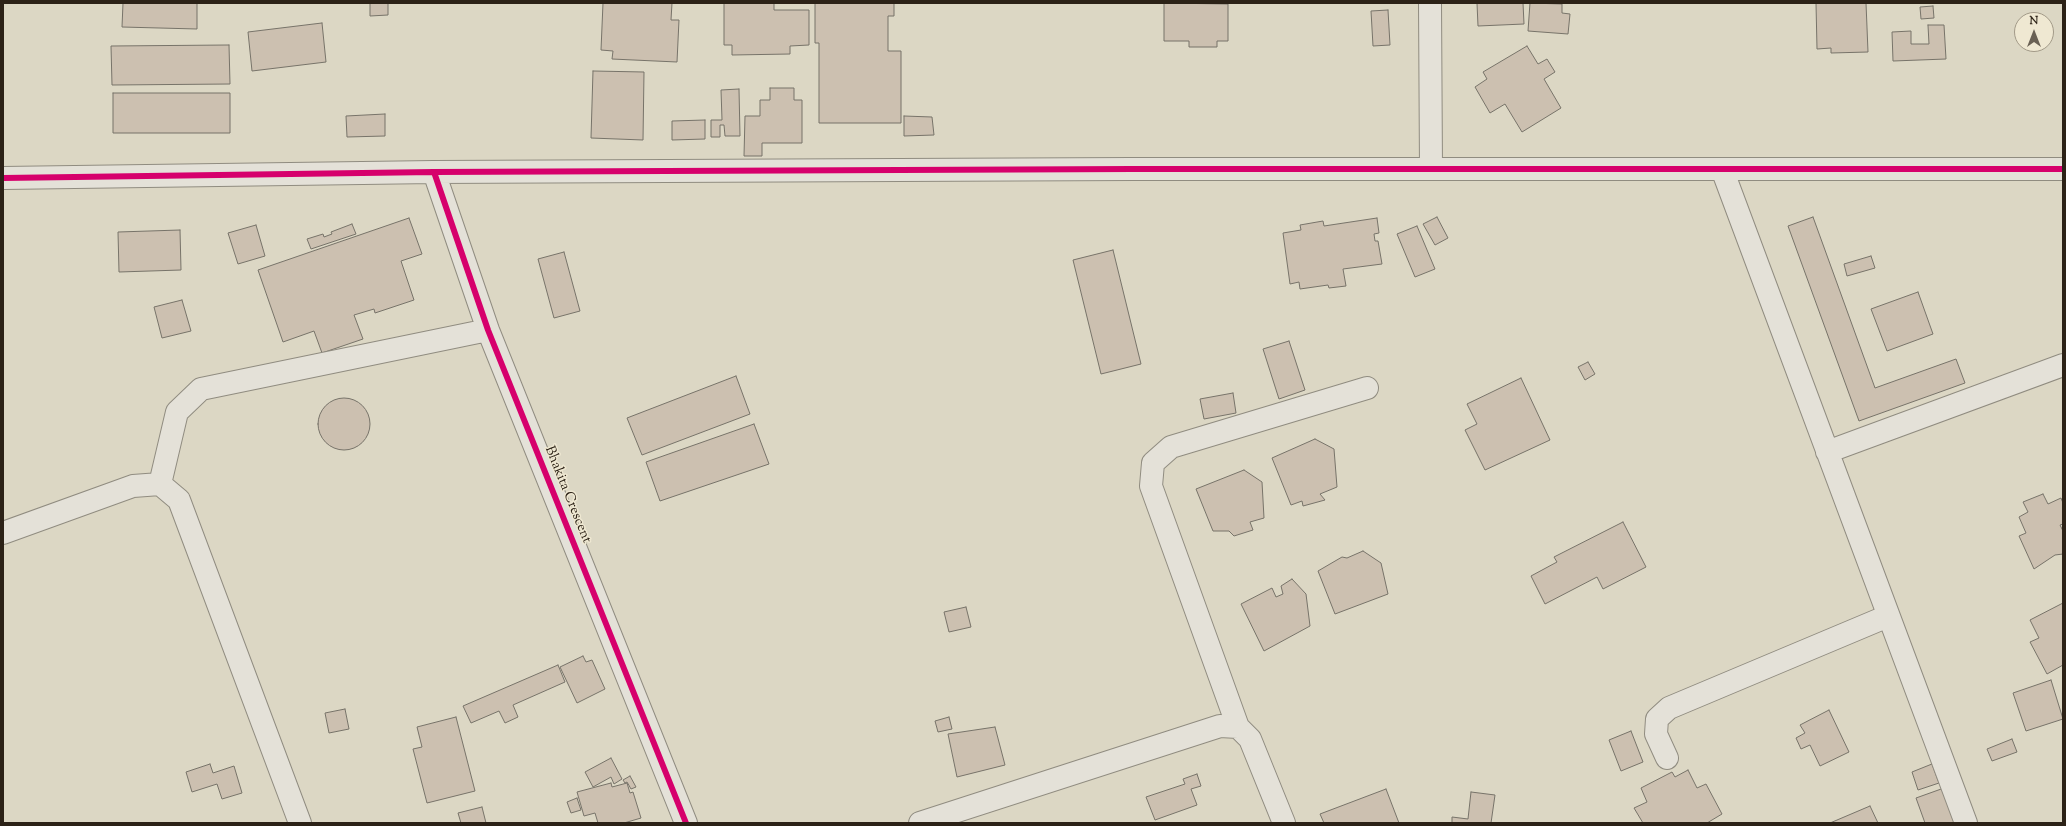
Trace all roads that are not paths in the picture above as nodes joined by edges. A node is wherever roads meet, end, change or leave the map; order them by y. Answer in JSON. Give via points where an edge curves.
{"nodes":[{"id":1,"x":1430,"y":3,"type":"edge"},
{"id":2,"x":1431,"y":169,"type":"junction"},
{"id":3,"x":1722,"y":169,"type":"junction"},
{"id":4,"x":2063,"y":170,"type":"edge"},
{"id":5,"x":434,"y":172,"type":"junction"},
{"id":6,"x":3,"y":178,"type":"edge"},
{"id":7,"x":488,"y":330,"type":"junction"},
{"id":8,"x":2063,"y":365,"type":"edge"},
{"id":9,"x":1367,"y":388,"type":"dead end"},
{"id":10,"x":1827,"y":452,"type":"junction"},
{"id":11,"x":160,"y":484,"type":"junction"},
{"id":12,"x":3,"y":533,"type":"edge"},
{"id":13,"x":1888,"y":616,"type":"junction"},
{"id":14,"x":1238,"y":727,"type":"junction"},
{"id":15,"x":1666,"y":758,"type":"dead end"},
{"id":16,"x":300,"y":823,"type":"edge"},
{"id":17,"x":686,"y":823,"type":"edge"},
{"id":18,"x":920,"y":823,"type":"edge"},
{"id":19,"x":1284,"y":823,"type":"edge"},
{"id":20,"x":1966,"y":823,"type":"edge"}],
"edges":[{"from":1,"to":2,"type":"street"},
{"from":2,"to":3,"type":"street"},
{"from":2,"to":5,"type":"street"},
{"from":3,"to":4,"type":"street"},
{"from":3,"to":10,"type":"street"},
{"from":5,"to":6,"type":"street"},
{"from":5,"to":7,"type":"street","name":"Bhakita Crescent"},
{"from":7,"to":11,"type":"street","via":[[202,389],[177,412]]},
{"from":7,"to":17,"type":"street","name":"Bhakita Crescent"},
{"from":8,"to":10,"type":"street"},
{"from":9,"to":14,"type":"street","via":[[1171,447],[1152,463],[1151,486]]},
{"from":10,"to":13,"type":"street"},
{"from":11,"to":12,"type":"street","via":[[133,486]]},
{"from":11,"to":16,"type":"street","via":[[179,500]]},
{"from":13,"to":15,"type":"street","via":[[1669,708],[1657,719],[1656,734]]},
{"from":13,"to":20,"type":"street"},
{"from":14,"to":18,"type":"street","via":[[1220,726]]},
{"from":14,"to":19,"type":"street","via":[[1250,739]]}]}
